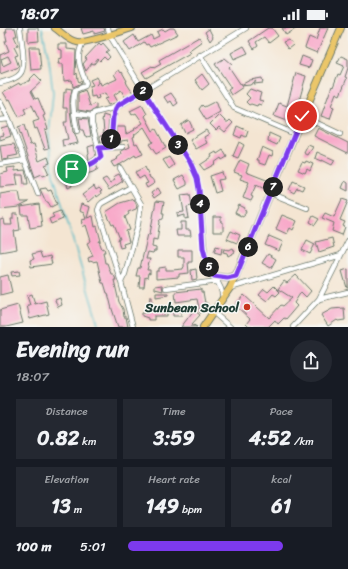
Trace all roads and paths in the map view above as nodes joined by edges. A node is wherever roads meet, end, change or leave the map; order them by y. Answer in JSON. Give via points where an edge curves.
{"nodes":[{"id":1,"x":20,"y":28,"type":"edge"},
{"id":2,"x":55,"y":28,"type":"edge"},
{"id":3,"x":108,"y":28,"type":"edge"},
{"id":4,"x":132,"y":28,"type":"edge"},
{"id":5,"x":246,"y":28,"type":"edge"},
{"id":6,"x":341,"y":28,"type":"edge"},
{"id":7,"x":110,"y":36,"type":"junction"},
{"id":8,"x":83,"y":42,"type":"junction"},
{"id":9,"x":200,"y":55,"type":"junction"},
{"id":10,"x":0,"y":83,"type":"edge"},
{"id":11,"x":143,"y":90,"type":"junction"},
{"id":12,"x":0,"y":102,"type":"edge"},
{"id":13,"x":117,"y":106,"type":"junction"},
{"id":14,"x":74,"y":113,"type":"junction"},
{"id":15,"x":92,"y":116,"type":"junction"},
{"id":16,"x":302,"y":116,"type":"junction"},
{"id":17,"x":9,"y":119,"type":"junction"},
{"id":18,"x":0,"y":120,"type":"edge"},
{"id":19,"x":77,"y":131,"type":"dead end"},
{"id":20,"x":295,"y":134,"type":"junction"},
{"id":21,"x":340,"y":134,"type":"dead end"},
{"id":22,"x":111,"y":147,"type":"junction"},
{"id":23,"x":123,"y":147,"type":"dead end"},
{"id":24,"x":99,"y":148,"type":"junction"},
{"id":25,"x":25,"y":160,"type":"junction"},
{"id":26,"x":0,"y":164,"type":"edge"},
{"id":27,"x":120,"y":168,"type":"dead end"},
{"id":28,"x":72,"y":169,"type":"dead end"},
{"id":29,"x":132,"y":187,"type":"junction"},
{"id":30,"x":270,"y":193,"type":"junction"},
{"id":31,"x":38,"y":194,"type":"dead end"},
{"id":32,"x":307,"y":208,"type":"dead end"},
{"id":33,"x":348,"y":241,"type":"edge"},
{"id":34,"x":340,"y":255,"type":"junction"},
{"id":35,"x":236,"y":276,"type":"junction"},
{"id":36,"x":216,"y":278,"type":"junction"},
{"id":37,"x":121,"y":282,"type":"junction"},
{"id":38,"x":166,"y":288,"type":"dead end"},
{"id":39,"x":230,"y":288,"type":"junction"},
{"id":40,"x":348,"y":292,"type":"edge"},
{"id":41,"x":223,"y":298,"type":"junction"},
{"id":42,"x":319,"y":299,"type":"junction"},
{"id":43,"x":214,"y":313,"type":"junction"},
{"id":44,"x":133,"y":327,"type":"edge"},
{"id":45,"x":203,"y":327,"type":"edge"},
{"id":46,"x":230,"y":327,"type":"edge"},
{"id":47,"x":293,"y":327,"type":"edge"}],
"edges":[{"from":1,"to":10,"type":"street","via":[[22,70],[15,78]]},
{"from":2,"to":8,"type":"main road","via":[[76,42]]},
{"from":3,"to":7,"type":"street"},
{"from":4,"to":7,"type":"main road"},
{"from":5,"to":9,"type":"street"},
{"from":6,"to":16,"type":"main road"},
{"from":7,"to":8,"type":"main road"},
{"from":7,"to":11,"type":"street"},
{"from":8,"to":14,"type":"street","via":[[79,50],[79,66],[86,83],[75,90]]},
{"from":9,"to":11,"type":"street"},
{"from":9,"to":20,"type":"street","via":[[234,108]]},
{"from":11,"to":13,"type":"street"},
{"from":11,"to":36,"type":"street","via":[[190,162],[197,178],[203,248],[207,263]]},
{"from":12,"to":17,"type":"street"},
{"from":13,"to":15,"type":"street","via":[[94,113]]},
{"from":13,"to":22,"type":"street","via":[[113,117]]},
{"from":14,"to":15,"type":"street"},
{"from":14,"to":19,"type":"street"},
{"from":15,"to":24,"type":"street"},
{"from":16,"to":20,"type":"main road"},
{"from":16,"to":21,"type":"street"},
{"from":17,"to":18,"type":"street"},
{"from":17,"to":25,"type":"street"},
{"from":20,"to":30,"type":"main road"},
{"from":22,"to":23,"type":"street"},
{"from":22,"to":24,"type":"street"},
{"from":24,"to":28,"type":"street","via":[[101,157],[96,162],[73,166]]},
{"from":25,"to":26,"type":"street"},
{"from":25,"to":31,"type":"street"},
{"from":27,"to":29,"type":"street"},
{"from":29,"to":37,"type":"street","via":[[141,209]]},
{"from":29,"to":37,"type":"street","via":[[102,203],[98,210]]},
{"from":30,"to":32,"type":"street"},
{"from":30,"to":35,"type":"main road"},
{"from":33,"to":34,"type":"street"},
{"from":34,"to":39,"type":"street"},
{"from":34,"to":42,"type":"street"},
{"from":35,"to":36,"type":"main road"},
{"from":35,"to":39,"type":"main road"},
{"from":36,"to":38,"type":"street"},
{"from":36,"to":41,"type":"street"},
{"from":37,"to":44,"type":"street"},
{"from":39,"to":41,"type":"main road"},
{"from":40,"to":42,"type":"street"},
{"from":41,"to":43,"type":"main road"},
{"from":42,"to":47,"type":"street"},
{"from":43,"to":45,"type":"main road"},
{"from":43,"to":46,"type":"street"}]}
